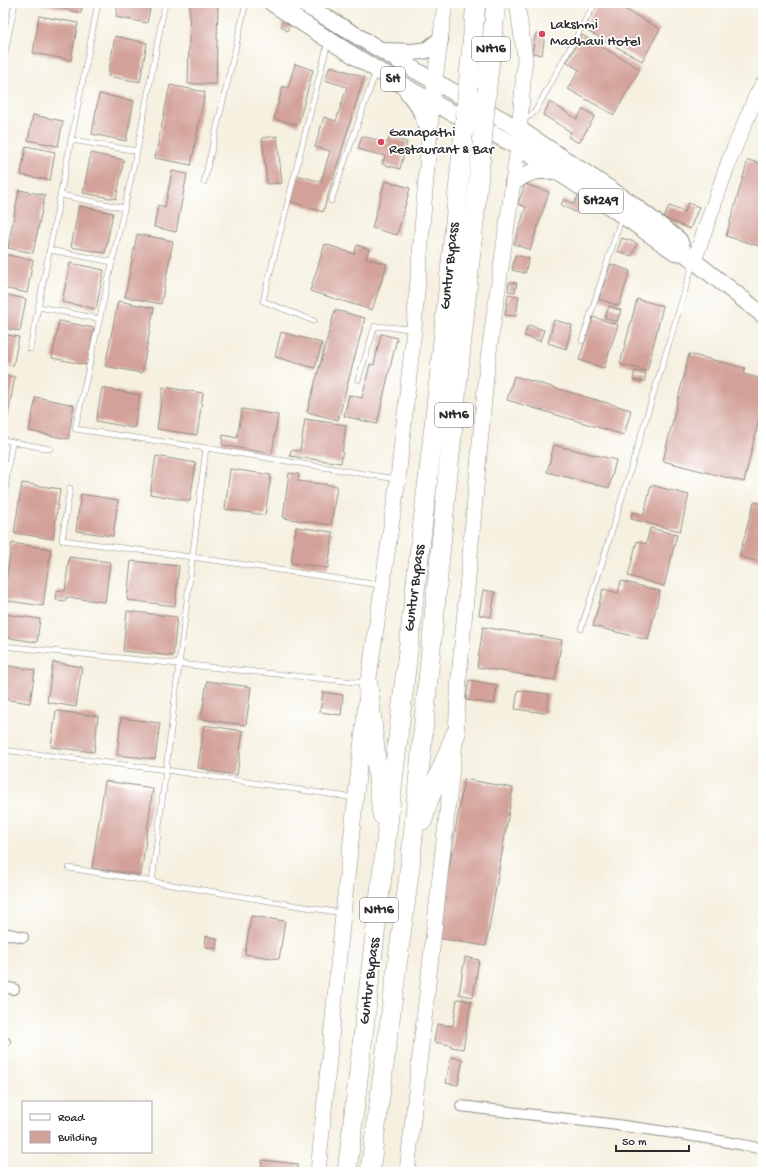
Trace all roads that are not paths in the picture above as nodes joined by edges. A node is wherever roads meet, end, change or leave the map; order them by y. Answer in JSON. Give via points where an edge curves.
{"nodes":[{"id":1,"x":15,"y":3,"type":"edge"},
{"id":2,"x":98,"y":3,"type":"edge"},
{"id":3,"x":165,"y":3,"type":"edge"},
{"id":4,"x":246,"y":3,"type":"edge"},
{"id":5,"x":272,"y":3,"type":"edge"},
{"id":6,"x":302,"y":3,"type":"edge"},
{"id":7,"x":444,"y":3,"type":"edge"},
{"id":8,"x":476,"y":3,"type":"edge"},
{"id":9,"x":496,"y":3,"type":"edge"},
{"id":10,"x":517,"y":3,"type":"edge"},
{"id":11,"x":595,"y":3,"type":"edge"},
{"id":12,"x":329,"y":39,"type":"junction"},
{"id":13,"x":440,"y":40,"type":"junction"},
{"id":14,"x":380,"y":51,"type":"junction"},
{"id":15,"x":3,"y":62,"type":"edge"},
{"id":16,"x":376,"y":69,"type":"junction"},
{"id":17,"x":435,"y":81,"type":"junction"},
{"id":18,"x":398,"y":82,"type":"junction"},
{"id":19,"x":763,"y":84,"type":"edge"},
{"id":20,"x":432,"y":103,"type":"junction"},
{"id":21,"x":519,"y":125,"type":"junction"},
{"id":22,"x":430,"y":133,"type":"junction"},
{"id":23,"x":72,"y":140,"type":"junction"},
{"id":24,"x":518,"y":147,"type":"junction"},
{"id":25,"x":137,"y":151,"type":"junction"},
{"id":26,"x":555,"y":171,"type":"junction"},
{"id":27,"x":204,"y":182,"type":"dead end"},
{"id":28,"x":513,"y":183,"type":"junction"},
{"id":29,"x":61,"y":195,"type":"junction"},
{"id":30,"x":331,"y":201,"type":"dead end"},
{"id":31,"x":124,"y":208,"type":"junction"},
{"id":32,"x":622,"y":215,"type":"junction"},
{"id":33,"x":50,"y":250,"type":"junction"},
{"id":34,"x":689,"y":257,"type":"junction"},
{"id":35,"x":112,"y":262,"type":"junction"},
{"id":36,"x":39,"y":307,"type":"junction"},
{"id":37,"x":763,"y":315,"type":"edge"},
{"id":38,"x":100,"y":319,"type":"junction"},
{"id":39,"x":314,"y":321,"type":"dead end"},
{"id":40,"x":414,"y":329,"type":"junction"},
{"id":41,"x":582,"y":341,"type":"dead end"},
{"id":42,"x":30,"y":349,"type":"dead end"},
{"id":43,"x":358,"y":380,"type":"dead end"},
{"id":44,"x":3,"y":440,"type":"edge"},
{"id":45,"x":12,"y":442,"type":"junction"},
{"id":46,"x":206,"y":448,"type":"junction"},
{"id":47,"x":50,"y":449,"type":"dead end"},
{"id":48,"x":398,"y":479,"type":"junction"},
{"id":49,"x":70,"y":488,"type":"dead end"},
{"id":50,"x":3,"y":503,"type":"edge"},
{"id":51,"x":192,"y":557,"type":"junction"},
{"id":52,"x":381,"y":585,"type":"junction"},
{"id":53,"x":580,"y":629,"type":"dead end"},
{"id":54,"x":3,"y":646,"type":"edge"},
{"id":55,"x":179,"y":664,"type":"junction"},
{"id":56,"x":368,"y":684,"type":"junction"},
{"id":57,"x":456,"y":734,"type":"junction"},
{"id":58,"x":3,"y":750,"type":"edge"},
{"id":59,"x":166,"y":770,"type":"junction"},
{"id":60,"x":356,"y":798,"type":"junction"},
{"id":61,"x":386,"y":852,"type":"junction"},
{"id":62,"x":69,"y":868,"type":"dead end"},
{"id":63,"x":410,"y":868,"type":"junction"},
{"id":64,"x":152,"y":882,"type":"junction"},
{"id":65,"x":343,"y":914,"type":"junction"},
{"id":66,"x":3,"y":933,"type":"edge"},
{"id":67,"x":22,"y":936,"type":"dead end"},
{"id":68,"x":3,"y":987,"type":"edge"},
{"id":69,"x":14,"y":989,"type":"dead end"},
{"id":70,"x":461,"y":1106,"type":"dead end"},
{"id":71,"x":763,"y":1149,"type":"edge"},
{"id":72,"x":318,"y":1172,"type":"edge"},
{"id":73,"x":347,"y":1172,"type":"edge"},
{"id":74,"x":370,"y":1172,"type":"edge"},
{"id":75,"x":407,"y":1172,"type":"edge"}],
"edges":[{"from":1,"to":15,"type":"lane"},
{"from":2,"to":23,"type":"lane"},
{"from":3,"to":25,"type":"lane"},
{"from":4,"to":27,"type":"lane"},
{"from":5,"to":12,"type":"main road","number":"SH"},
{"from":6,"to":14,"type":"main road","number":"SH249"},
{"from":7,"to":13,"type":"street"},
{"from":8,"to":61,"type":"highway","name":"Guntur Bypass","number":"NH16","bridge":true,"via":[[427,486]]},
{"from":9,"to":63,"type":"highway","name":"Guntur Bypass","number":"NH16","bridge":true},
{"from":10,"to":21,"type":"street","via":[[525,57]]},
{"from":11,"to":21,"type":"lane","via":[[536,110]]},
{"from":12,"to":16,"type":"main road","number":"SH"},
{"from":12,"to":39,"type":"lane","via":[[263,301]]},
{"from":13,"to":14,"type":"main road","via":[[427,50]]},
{"from":13,"to":17,"type":"street"},
{"from":14,"to":17,"type":"main road","number":"SH249"},
{"from":16,"to":18,"type":"main road","number":"SH"},
{"from":16,"to":30,"type":"lane"},
{"from":17,"to":20,"type":"street"},
{"from":17,"to":21,"type":"main road","number":"SH249"},
{"from":18,"to":20,"type":"main road","number":"SH"},
{"from":18,"to":22,"type":"main road","via":[[419,107]]},
{"from":19,"to":34,"type":"street","via":[[729,161],[703,232]]},
{"from":20,"to":22,"type":"street"},
{"from":20,"to":24,"type":"main road","number":"SH"},
{"from":21,"to":24,"type":"street"},
{"from":21,"to":34,"type":"main road","number":"SH249","via":[[679,240]]},
{"from":22,"to":40,"type":"street"},
{"from":23,"to":25,"type":"lane"},
{"from":23,"to":29,"type":"lane"},
{"from":24,"to":26,"type":"main road","number":"SH249"},
{"from":24,"to":28,"type":"street"},
{"from":25,"to":31,"type":"lane"},
{"from":26,"to":28,"type":"main road","via":[[539,170],[528,173]]},
{"from":26,"to":32,"type":"main road","number":"SH249"},
{"from":28,"to":57,"type":"street","via":[[487,366]]},
{"from":29,"to":31,"type":"lane"},
{"from":29,"to":33,"type":"lane"},
{"from":31,"to":35,"type":"lane"},
{"from":32,"to":34,"type":"main road","number":"SH249","via":[[675,252]]},
{"from":32,"to":41,"type":"lane"},
{"from":33,"to":35,"type":"lane"},
{"from":33,"to":36,"type":"lane"},
{"from":34,"to":37,"type":"main road","number":"SH249"},
{"from":34,"to":53,"type":"lane","via":[[603,560]]},
{"from":35,"to":38,"type":"lane"},
{"from":36,"to":38,"type":"lane"},
{"from":36,"to":42,"type":"lane"},
{"from":38,"to":46,"type":"lane","via":[[75,429]]},
{"from":40,"to":43,"type":"lane","via":[[375,326]]},
{"from":40,"to":48,"type":"street"},
{"from":44,"to":45,"type":"lane"},
{"from":45,"to":47,"type":"lane"},
{"from":45,"to":50,"type":"lane"},
{"from":46,"to":48,"type":"lane"},
{"from":46,"to":51,"type":"lane"},
{"from":48,"to":52,"type":"street"},
{"from":49,"to":51,"type":"lane","via":[[62,540]]},
{"from":51,"to":52,"type":"lane"},
{"from":51,"to":55,"type":"lane"},
{"from":52,"to":56,"type":"street"},
{"from":54,"to":55,"type":"lane"},
{"from":55,"to":56,"type":"lane"},
{"from":55,"to":59,"type":"lane"},
{"from":56,"to":60,"type":"street"},
{"from":56,"to":61,"type":"highway"},
{"from":57,"to":63,"type":"highway","via":[[428,802]]},
{"from":57,"to":75,"type":"street"},
{"from":58,"to":59,"type":"lane"},
{"from":59,"to":60,"type":"lane"},
{"from":59,"to":64,"type":"lane"},
{"from":60,"to":65,"type":"street"},
{"from":61,"to":73,"type":"highway","name":"Guntur Bypass","number":"NH16"},
{"from":62,"to":64,"type":"lane"},
{"from":63,"to":74,"type":"highway","name":"Guntur Bypass","number":"NH16"},
{"from":64,"to":65,"type":"lane"},
{"from":65,"to":72,"type":"street"},
{"from":66,"to":67,"type":"street"},
{"from":68,"to":69,"type":"street"},
{"from":70,"to":71,"type":"street","via":[[627,1127]]}]}
